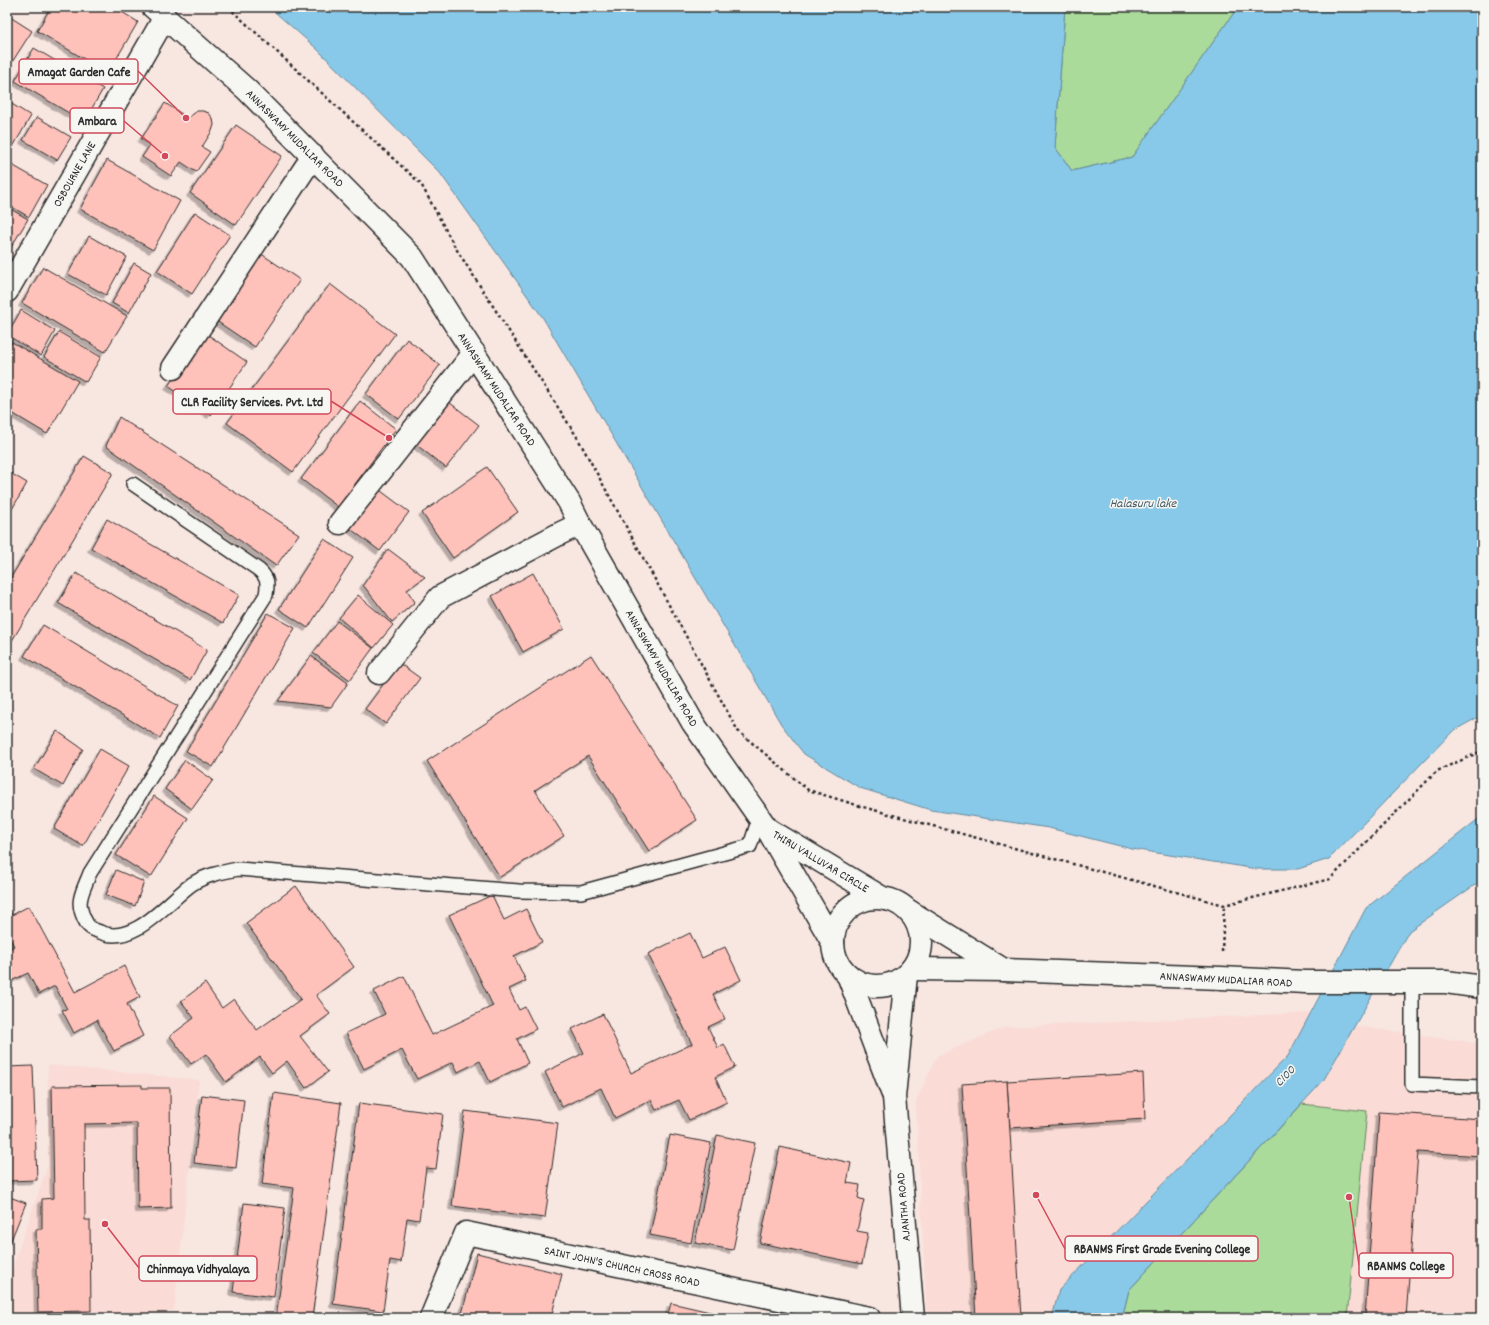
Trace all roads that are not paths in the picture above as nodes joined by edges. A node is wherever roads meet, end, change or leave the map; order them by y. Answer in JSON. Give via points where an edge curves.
{"nodes":[{"id":1,"x":159,"y":12,"type":"edge"},
{"id":2,"x":313,"y":156,"type":"junction"},
{"id":3,"x":7,"y":291,"type":"edge"},
{"id":4,"x":474,"y":353,"type":"junction"},
{"id":5,"x":174,"y":368,"type":"dead end"},
{"id":6,"x":133,"y":484,"type":"dead end"},
{"id":7,"x":340,"y":523,"type":"dead end"},
{"id":8,"x":580,"y":524,"type":"junction"},
{"id":9,"x":379,"y":673,"type":"dead end"},
{"id":10,"x":763,"y":824,"type":"junction"},
{"id":11,"x":884,"y":898,"type":"junction"},
{"id":12,"x":905,"y":908,"type":"junction"},
{"id":13,"x":833,"y":943,"type":"junction"},
{"id":14,"x":1005,"y":970,"type":"junction"},
{"id":15,"x":909,"y":972,"type":"junction"},
{"id":16,"x":1482,"y":974,"type":"edge"},
{"id":17,"x":848,"y":975,"type":"junction"},
{"id":18,"x":1407,"y":982,"type":"junction"},
{"id":19,"x":1446,"y":982,"type":"junction"},
{"id":20,"x":1482,"y":987,"type":"edge"},
{"id":21,"x":1482,"y":1087,"type":"edge"},
{"id":22,"x":894,"y":1097,"type":"junction"},
{"id":23,"x":431,"y":1318,"type":"edge"},
{"id":24,"x":869,"y":1318,"type":"edge"},
{"id":25,"x":913,"y":1318,"type":"edge"}],
"edges":[{"from":1,"to":2,"type":"street","name":"ANNASWAMY MUDALIAR ROAD","via":[[247,90]]},
{"from":1,"to":3,"type":"street","name":"OSBOURNE LANE"},
{"from":2,"to":4,"type":"street","name":"ANNASWAMY MUDALIAR ROAD","via":[[412,257]]},
{"from":2,"to":5,"type":"street"},
{"from":4,"to":7,"type":"street"},
{"from":4,"to":8,"type":"street","name":"ANNASWAMY MUDALIAR ROAD","via":[[569,502]]},
{"from":6,"to":10,"type":"lane","via":[[260,570],[268,583],[266,595],[90,873],[80,901],[82,916],[89,928],[105,934],[124,934],[147,923],[192,884],[211,875],[238,869],[519,891],[581,892],[750,846]]},
{"from":8,"to":9,"type":"street","via":[[560,532],[440,597]]},
{"from":8,"to":10,"type":"street","name":"ANNASWAMY MUDALIAR ROAD","via":[[693,722]]},
{"from":10,"to":11,"type":"street","name":"THIRU VALLUVAR CIRCLE"},
{"from":10,"to":13,"type":"street","name":"THIRU VALLUVAR CIRCLE"},
{"from":11,"to":12,"type":"street","name":"THIRU VALLUVAR CIRCLE"},
{"from":11,"to":13,"type":"street","name":"THIRU VALLUVAR CIRCLE","via":[[871,898],[848,909],[835,930]]},
{"from":12,"to":14,"type":"street","name":"THIRU VALLUVAR CIRCLE"},
{"from":12,"to":15,"type":"street","name":"THIRU VALLUVAR CIRCLE","via":[[914,918],[921,944],[918,957]]},
{"from":13,"to":17,"type":"street","name":"THIRU VALLUVAR CIRCLE","via":[[837,961]]},
{"from":14,"to":15,"type":"street","name":"THIRU VALLUVAR CIRCLE"},
{"from":14,"to":18,"type":"street","name":"ANNASWAMY MUDALIAR ROAD","via":[[1305,982]]},
{"from":15,"to":17,"type":"street","name":"THIRU VALLUVAR CIRCLE","via":[[896,982],[883,986],[870,986]]},
{"from":15,"to":22,"type":"street","name":"THIRU VALLUVAR CIRCLE"},
{"from":16,"to":19,"type":"street","name":"ANNASWAMY MUDALIAR ROAD"},
{"from":17,"to":22,"type":"street","name":"THIRU VALLUVAR CIRCLE"},
{"from":18,"to":19,"type":"street","name":"ANNASWAMY MUDALIAR ROAD"},
{"from":18,"to":21,"type":"lane","via":[[1412,1084]]},
{"from":19,"to":20,"type":"street","name":"ANNASWAMY MUDALIAR ROAD"},
{"from":22,"to":25,"type":"street","name":"AJANTHA ROAD"},
{"from":23,"to":24,"type":"street","name":"SAINT JOHN'S CHURCH CROSS ROAD","via":[[466,1232]]}]}
